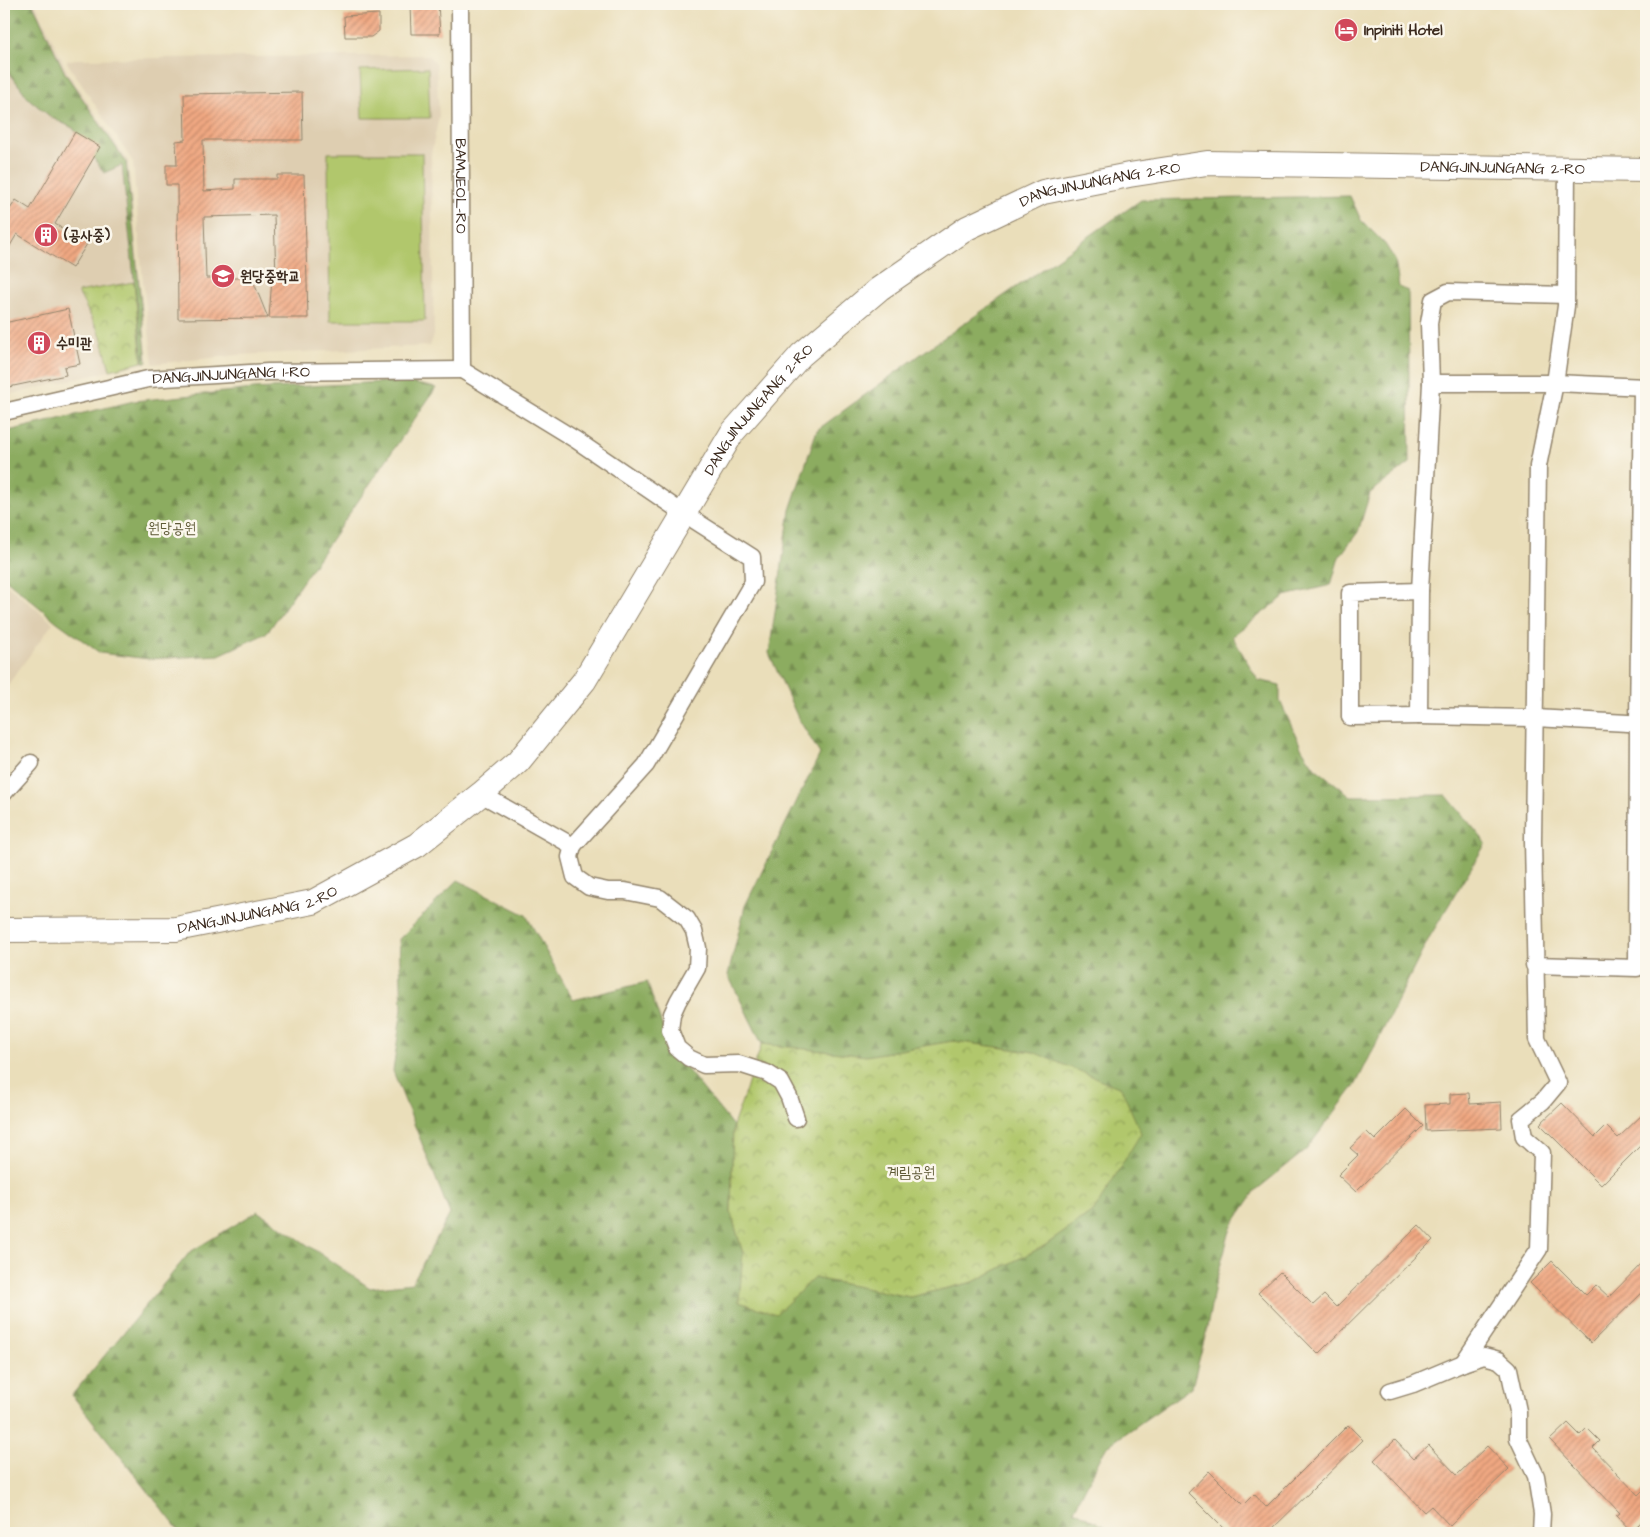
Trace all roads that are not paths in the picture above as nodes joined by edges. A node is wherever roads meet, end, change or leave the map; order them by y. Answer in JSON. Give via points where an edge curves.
{"nodes":[{"id":1,"x":460,"y":4,"type":"edge"},
{"id":2,"x":1567,"y":167,"type":"junction"},
{"id":3,"x":1646,"y":170,"type":"edge"},
{"id":4,"x":1566,"y":295,"type":"junction"},
{"id":5,"x":462,"y":370,"type":"junction"},
{"id":6,"x":1555,"y":382,"type":"junction"},
{"id":7,"x":1431,"y":383,"type":"junction"},
{"id":8,"x":1644,"y":387,"type":"edge"},
{"id":9,"x":4,"y":412,"type":"edge"},
{"id":10,"x":683,"y":513,"type":"junction"},
{"id":11,"x":1420,"y":591,"type":"junction"},
{"id":12,"x":1419,"y":716,"type":"junction"},
{"id":13,"x":1534,"y":718,"type":"junction"},
{"id":14,"x":1642,"y":724,"type":"edge"},
{"id":15,"x":31,"y":763,"type":"dead end"},
{"id":16,"x":4,"y":793,"type":"edge"},
{"id":17,"x":481,"y":794,"type":"junction"},
{"id":18,"x":573,"y":846,"type":"junction"},
{"id":19,"x":4,"y":930,"type":"edge"},
{"id":20,"x":1534,"y":965,"type":"junction"},
{"id":21,"x":796,"y":1118,"type":"dead end"},
{"id":22,"x":1462,"y":1362,"type":"junction"},
{"id":23,"x":1390,"y":1391,"type":"dead end"},
{"id":24,"x":1542,"y":1533,"type":"edge"}],
"edges":[{"from":1,"to":5,"type":"street","name":"BAMJEOL-RO"},
{"from":2,"to":3,"type":"street","name":"DANGJINJUNGANG 2-RO"},
{"from":2,"to":4,"type":"street"},
{"from":2,"to":10,"type":"street","name":"DANGJINJUNGANG 2-RO","via":[[1207,163],[1043,192],[967,228],[879,289],[801,355],[732,433]]},
{"from":4,"to":6,"type":"street"},
{"from":4,"to":7,"type":"street","via":[[1448,292],[1433,300],[1429,324]]},
{"from":5,"to":9,"type":"street","name":"DANGJINJUNGANG 1-RO","via":[[268,372],[148,379]]},
{"from":5,"to":10,"type":"street","via":[[576,440]]},
{"from":6,"to":7,"type":"street"},
{"from":6,"to":8,"type":"street"},
{"from":6,"to":13,"type":"street","via":[[1538,466]]},
{"from":7,"to":11,"type":"street"},
{"from":8,"to":14,"type":"street"},
{"from":10,"to":17,"type":"street","name":"DANGJINJUNGANG 2-RO","via":[[584,680],[518,762]]},
{"from":10,"to":18,"type":"street","via":[[752,557],[753,582],[646,765]]},
{"from":11,"to":12,"type":"street"},
{"from":11,"to":12,"type":"street","via":[[1350,593],[1350,717]]},
{"from":12,"to":13,"type":"street"},
{"from":13,"to":14,"type":"street"},
{"from":13,"to":20,"type":"street"},
{"from":14,"to":20,"type":"street","via":[[1637,968]]},
{"from":15,"to":16,"type":"street"},
{"from":17,"to":18,"type":"street"},
{"from":17,"to":19,"type":"street","name":"DANGJINJUNGANG 2-RO","via":[[417,845],[313,902],[176,930]]},
{"from":18,"to":21,"type":"street","via":[[570,857],[574,877],[589,887],[660,898],[687,919],[694,931],[698,948],[697,968],[672,1014],[670,1030],[677,1048],[704,1064],[739,1064],[767,1073],[781,1082],[790,1097]]},
{"from":20,"to":22,"type":"street","via":[[1537,1039],[1558,1084],[1521,1119],[1524,1137],[1542,1152],[1538,1249]]},
{"from":22,"to":23,"type":"street"},
{"from":22,"to":24,"type":"street","via":[[1484,1356],[1498,1360],[1509,1369],[1518,1411],[1518,1438],[1536,1476]]}]}
